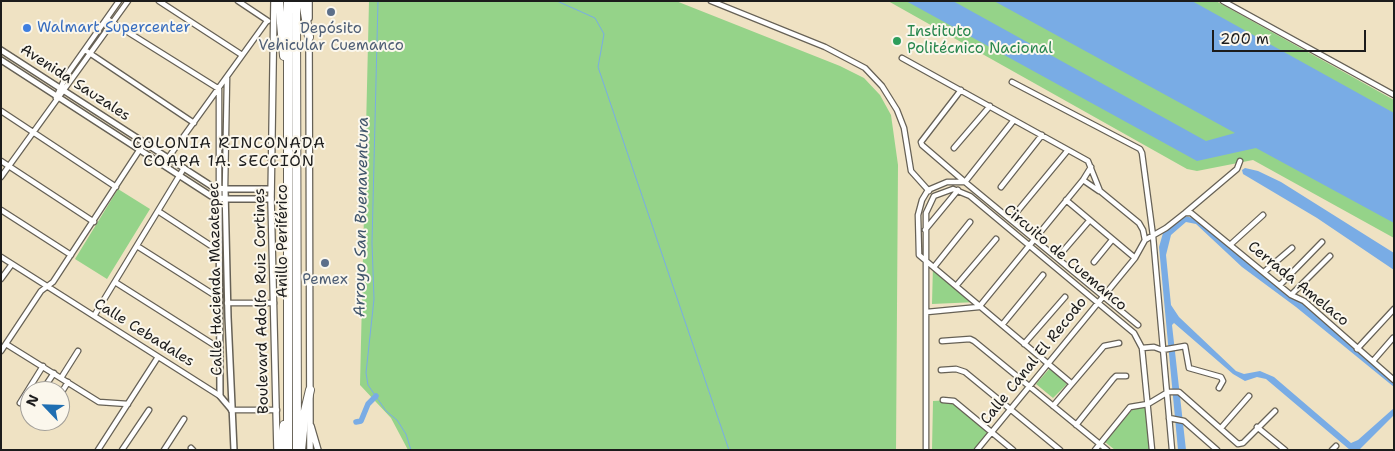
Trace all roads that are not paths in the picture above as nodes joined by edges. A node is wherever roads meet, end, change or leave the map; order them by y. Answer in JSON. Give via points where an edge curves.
{"nodes":[{"id":1,"x":119,"y":1,"type":"edge"},
{"id":2,"x":128,"y":1,"type":"edge"},
{"id":3,"x":159,"y":1,"type":"edge"},
{"id":4,"x":238,"y":1,"type":"edge"},
{"id":5,"x":274,"y":1,"type":"edge"},
{"id":6,"x":279,"y":1,"type":"edge"},
{"id":7,"x":288,"y":1,"type":"edge"},
{"id":8,"x":296,"y":1,"type":"edge"},
{"id":9,"x":303,"y":1,"type":"edge"},
{"id":10,"x":309,"y":1,"type":"edge"},
{"id":11,"x":711,"y":1,"type":"edge"},
{"id":12,"x":1223,"y":1,"type":"edge"},
{"id":13,"x":107,"y":19,"type":"junction"},
{"id":14,"x":267,"y":21,"type":"junction"},
{"id":15,"x":274,"y":21,"type":"junction"},
{"id":16,"x":113,"y":22,"type":"junction"},
{"id":17,"x":309,"y":37,"type":"junction"},
{"id":18,"x":1,"y":50,"type":"edge"},
{"id":19,"x":85,"y":50,"type":"junction"},
{"id":20,"x":90,"y":55,"type":"junction"},
{"id":21,"x":242,"y":55,"type":"junction"},
{"id":22,"x":902,"y":58,"type":"dead end"},
{"id":23,"x":1,"y":60,"type":"edge"},
{"id":24,"x":28,"y":67,"type":"junction"},
{"id":25,"x":23,"y":74,"type":"junction"},
{"id":26,"x":228,"y":77,"type":"junction"},
{"id":27,"x":288,"y":80,"type":"junction"},
{"id":28,"x":1012,"y":82,"type":"dead end"},
{"id":29,"x":62,"y":89,"type":"junction"},
{"id":30,"x":219,"y":89,"type":"junction"},
{"id":31,"x":961,"y":90,"type":"junction"},
{"id":32,"x":1394,"y":95,"type":"edge"},
{"id":33,"x":57,"y":98,"type":"junction"},
{"id":34,"x":990,"y":106,"type":"junction"},
{"id":35,"x":1,"y":111,"type":"edge"},
{"id":36,"x":1014,"y":120,"type":"junction"},
{"id":37,"x":192,"y":121,"type":"junction"},
{"id":38,"x":33,"y":132,"type":"junction"},
{"id":39,"x":1042,"y":135,"type":"junction"},
{"id":40,"x":144,"y":143,"type":"junction"},
{"id":41,"x":954,"y":148,"type":"dead end"},
{"id":42,"x":139,"y":150,"type":"junction"},
{"id":43,"x":1068,"y":150,"type":"junction"},
{"id":44,"x":220,"y":156,"type":"junction"},
{"id":45,"x":227,"y":156,"type":"junction"},
{"id":46,"x":168,"y":158,"type":"junction"},
{"id":47,"x":1240,"y":161,"type":"dead end"},
{"id":48,"x":1,"y":162,"type":"edge"},
{"id":49,"x":9,"y":166,"type":"junction"},
{"id":50,"x":1091,"y":167,"type":"junction"},
{"id":51,"x":184,"y":168,"type":"junction"},
{"id":52,"x":179,"y":176,"type":"junction"},
{"id":53,"x":1,"y":177,"type":"edge"},
{"id":54,"x":1084,"y":180,"type":"junction"},
{"id":55,"x":205,"y":182,"type":"junction"},
{"id":56,"x":965,"y":182,"type":"junction"},
{"id":57,"x":116,"y":187,"type":"junction"},
{"id":58,"x":1001,"y":187,"type":"dead end"},
{"id":59,"x":218,"y":188,"type":"junction"},
{"id":60,"x":200,"y":189,"type":"junction"},
{"id":61,"x":225,"y":189,"type":"junction"},
{"id":62,"x":271,"y":189,"type":"junction"},
{"id":63,"x":928,"y":190,"type":"junction"},
{"id":64,"x":958,"y":190,"type":"junction"},
{"id":65,"x":1100,"y":191,"type":"junction"},
{"id":66,"x":934,"y":196,"type":"junction"},
{"id":67,"x":219,"y":198,"type":"junction"},
{"id":68,"x":271,"y":198,"type":"junction"},
{"id":69,"x":225,"y":199,"type":"junction"},
{"id":70,"x":1066,"y":200,"type":"junction"},
{"id":71,"x":1,"y":210,"type":"edge"},
{"id":72,"x":158,"y":211,"type":"junction"},
{"id":73,"x":1185,"y":212,"type":"junction"},
{"id":74,"x":1263,"y":215,"type":"dead end"},
{"id":75,"x":1011,"y":219,"type":"junction"},
{"id":76,"x":1089,"y":220,"type":"junction"},
{"id":77,"x":94,"y":222,"type":"junction"},
{"id":78,"x":970,"y":222,"type":"dead end"},
{"id":79,"x":219,"y":226,"type":"junction"},
{"id":80,"x":226,"y":226,"type":"junction"},
{"id":81,"x":925,"y":230,"type":"junction"},
{"id":82,"x":1153,"y":236,"type":"junction"},
{"id":83,"x":996,"y":239,"type":"dead end"},
{"id":84,"x":1034,"y":239,"type":"junction"},
{"id":85,"x":1112,"y":240,"type":"junction"},
{"id":86,"x":1145,"y":240,"type":"junction"},
{"id":87,"x":1322,"y":242,"type":"dead end"},
{"id":88,"x":1030,"y":244,"type":"junction"},
{"id":89,"x":1230,"y":245,"type":"junction"},
{"id":90,"x":136,"y":246,"type":"junction"},
{"id":91,"x":1292,"y":248,"type":"dead end"},
{"id":92,"x":219,"y":251,"type":"junction"},
{"id":93,"x":71,"y":254,"type":"junction"},
{"id":94,"x":1330,"y":256,"type":"dead end"},
{"id":95,"x":1,"y":257,"type":"edge"},
{"id":96,"x":1058,"y":257,"type":"junction"},
{"id":97,"x":1135,"y":258,"type":"junction"},
{"id":98,"x":926,"y":261,"type":"junction"},
{"id":99,"x":1094,"y":262,"type":"dead end"},
{"id":100,"x":12,"y":264,"type":"junction"},
{"id":101,"x":934,"y":268,"type":"junction"},
{"id":102,"x":1264,"y":272,"type":"junction"},
{"id":103,"x":1043,"y":275,"type":"dead end"},
{"id":104,"x":1,"y":279,"type":"edge"},
{"id":105,"x":115,"y":282,"type":"junction"},
{"id":106,"x":1280,"y":285,"type":"junction"},
{"id":107,"x":46,"y":286,"type":"junction"},
{"id":108,"x":956,"y":286,"type":"junction"},
{"id":109,"x":1292,"y":295,"type":"junction"},
{"id":110,"x":1103,"y":296,"type":"junction"},
{"id":111,"x":1065,"y":297,"type":"dead end"},
{"id":112,"x":219,"y":298,"type":"junction"},
{"id":113,"x":1098,"y":302,"type":"junction"},
{"id":114,"x":227,"y":303,"type":"junction"},
{"id":115,"x":274,"y":303,"type":"junction"},
{"id":116,"x":979,"y":307,"type":"junction"},
{"id":117,"x":1394,"y":309,"type":"edge"},
{"id":118,"x":927,"y":312,"type":"junction"},
{"id":119,"x":94,"y":316,"type":"junction"},
{"id":120,"x":219,"y":317,"type":"junction"},
{"id":121,"x":228,"y":317,"type":"junction"},
{"id":122,"x":1138,"y":325,"type":"dead end"},
{"id":123,"x":1002,"y":326,"type":"junction"},
{"id":124,"x":1393,"y":338,"type":"edge"},
{"id":125,"x":942,"y":341,"type":"dead end"},
{"id":126,"x":1119,"y":343,"type":"dead end"},
{"id":127,"x":6,"y":344,"type":"junction"},
{"id":128,"x":1024,"y":344,"type":"junction"},
{"id":129,"x":219,"y":348,"type":"junction"},
{"id":130,"x":1142,"y":348,"type":"junction"},
{"id":131,"x":1163,"y":349,"type":"junction"},
{"id":132,"x":1357,"y":349,"type":"junction"},
{"id":133,"x":1,"y":351,"type":"edge"},
{"id":134,"x":78,"y":351,"type":"dead end"},
{"id":135,"x":158,"y":357,"type":"junction"},
{"id":136,"x":1373,"y":361,"type":"junction"},
{"id":137,"x":1047,"y":364,"type":"junction"},
{"id":138,"x":44,"y":366,"type":"junction"},
{"id":139,"x":941,"y":370,"type":"dead end"},
{"id":140,"x":54,"y":373,"type":"junction"},
{"id":141,"x":1126,"y":376,"type":"dead end"},
{"id":142,"x":61,"y":378,"type":"junction"},
{"id":143,"x":1394,"y":380,"type":"edge"},
{"id":144,"x":34,"y":381,"type":"edge"},
{"id":145,"x":49,"y":381,"type":"edge"},
{"id":146,"x":66,"y":381,"type":"edge"},
{"id":147,"x":70,"y":383,"type":"edge"},
{"id":148,"x":1071,"y":383,"type":"junction"},
{"id":149,"x":1029,"y":387,"type":"junction"},
{"id":150,"x":1219,"y":388,"type":"dead end"},
{"id":151,"x":310,"y":390,"type":"junction"},
{"id":152,"x":1167,"y":393,"type":"junction"},
{"id":153,"x":220,"y":396,"type":"junction"},
{"id":154,"x":1249,"y":396,"type":"dead end"},
{"id":155,"x":943,"y":400,"type":"dead end"},
{"id":156,"x":128,"y":404,"type":"junction"},
{"id":157,"x":1148,"y":404,"type":"junction"},
{"id":158,"x":288,"y":406,"type":"junction"},
{"id":159,"x":1053,"y":406,"type":"junction"},
{"id":160,"x":149,"y":410,"type":"dead end"},
{"id":161,"x":232,"y":410,"type":"junction"},
{"id":162,"x":277,"y":410,"type":"junction"},
{"id":163,"x":1011,"y":410,"type":"junction"},
{"id":164,"x":1275,"y":411,"type":"dead end"},
{"id":165,"x":1170,"y":418,"type":"junction"},
{"id":166,"x":184,"y":419,"type":"dead end"},
{"id":167,"x":310,"y":423,"type":"junction"},
{"id":168,"x":1076,"y":425,"type":"junction"},
{"id":169,"x":1257,"y":427,"type":"junction"},
{"id":170,"x":1221,"y":428,"type":"junction"},
{"id":171,"x":992,"y":432,"type":"junction"},
{"id":172,"x":1100,"y":443,"type":"junction"},
{"id":173,"x":98,"y":450,"type":"edge"},
{"id":174,"x":122,"y":450,"type":"edge"},
{"id":175,"x":164,"y":450,"type":"edge"},
{"id":176,"x":234,"y":450,"type":"edge"},
{"id":177,"x":278,"y":450,"type":"edge"},
{"id":178,"x":288,"y":450,"type":"edge"},
{"id":179,"x":297,"y":450,"type":"edge"},
{"id":180,"x":301,"y":450,"type":"edge"},
{"id":181,"x":310,"y":450,"type":"edge"},
{"id":182,"x":318,"y":450,"type":"edge"},
{"id":183,"x":926,"y":450,"type":"edge"},
{"id":184,"x":977,"y":450,"type":"edge"},
{"id":185,"x":1013,"y":450,"type":"edge"},
{"id":186,"x":1060,"y":450,"type":"edge"},
{"id":187,"x":1095,"y":450,"type":"edge"},
{"id":188,"x":1107,"y":450,"type":"edge"},
{"id":189,"x":1152,"y":450,"type":"edge"},
{"id":190,"x":1172,"y":450,"type":"edge"},
{"id":191,"x":1217,"y":450,"type":"edge"},
{"id":192,"x":1285,"y":450,"type":"edge"}],
"edges":[{"from":1,"to":13,"type":"street"},
{"from":2,"to":16,"type":"street"},
{"from":3,"to":21,"type":"street"},
{"from":4,"to":14,"type":"street"},
{"from":5,"to":15,"type":"main road","name":"Boulevard Adolfo Ruiz Cortines"},
{"from":6,"to":27,"type":"highway"},
{"from":7,"to":27,"type":"highway","name":"Anillo Periférico"},
{"from":8,"to":179,"type":"highway","name":"Anillo Periférico"},
{"from":9,"to":17,"type":"highway"},
{"from":10,"to":17,"type":"main road"},
{"from":11,"to":63,"type":"street","via":[[825,47],[864,68],[882,86],[897,110],[904,128],[911,171]]},
{"from":12,"to":32,"type":"street"},
{"from":13,"to":16,"type":"street"},
{"from":13,"to":19,"type":"street"},
{"from":14,"to":15,"type":"street"},
{"from":14,"to":21,"type":"street"},
{"from":15,"to":62,"type":"main road","name":"Boulevard Adolfo Ruiz Cortines"},
{"from":16,"to":20,"type":"street"},
{"from":16,"to":30,"type":"street"},
{"from":17,"to":151,"type":"main road"},
{"from":18,"to":24,"type":"street","name":"Avenida Sauzales"},
{"from":19,"to":20,"type":"street"},
{"from":19,"to":29,"type":"street"},
{"from":20,"to":29,"type":"street"},
{"from":20,"to":37,"type":"street"},
{"from":21,"to":26,"type":"street"},
{"from":22,"to":31,"type":"street"},
{"from":23,"to":25,"type":"street","name":"Avenida Sauzales"},
{"from":24,"to":25,"type":"street"},
{"from":24,"to":29,"type":"street","name":"Avenida Sauzales"},
{"from":25,"to":33,"type":"street","name":"Avenida Sauzales"},
{"from":26,"to":30,"type":"street"},
{"from":26,"to":45,"type":"street","name":"Calle Hacienda Mazatepec"},
{"from":27,"to":158,"type":"highway","name":"Anillo Periférico"},
{"from":28,"to":82,"type":"street","via":[[1140,149]]},
{"from":29,"to":33,"type":"street"},
{"from":29,"to":40,"type":"street","name":"Avenida Sauzales"},
{"from":30,"to":37,"type":"street"},
{"from":30,"to":44,"type":"street","name":"Calle Hacienda Mazatepec"},
{"from":31,"to":34,"type":"street"},
{"from":31,"to":56,"type":"street","name":"Circuito de Cuemanco","via":[[921,142]]},
{"from":33,"to":38,"type":"street"},
{"from":33,"to":42,"type":"street","name":"Avenida Sauzales"},
{"from":34,"to":36,"type":"street"},
{"from":34,"to":41,"type":"street"},
{"from":35,"to":38,"type":"street"},
{"from":36,"to":39,"type":"street"},
{"from":36,"to":56,"type":"street"},
{"from":37,"to":46,"type":"street"},
{"from":38,"to":49,"type":"street"},
{"from":38,"to":57,"type":"street"},
{"from":39,"to":43,"type":"street"},
{"from":39,"to":58,"type":"street"},
{"from":40,"to":42,"type":"street"},
{"from":40,"to":46,"type":"street","name":"Avenida Sauzales"},
{"from":42,"to":52,"type":"street","name":"Avenida Sauzales"},
{"from":42,"to":57,"type":"street"},
{"from":43,"to":50,"type":"street","via":[[1088,160]]},
{"from":43,"to":75,"type":"street"},
{"from":44,"to":45,"type":"street"},
{"from":44,"to":59,"type":"street","name":"Calle Hacienda Mazatepec"},
{"from":45,"to":61,"type":"street","name":"Calle Hacienda Mazatepec"},
{"from":46,"to":51,"type":"street","name":"Avenida Sauzales"},
{"from":47,"to":73,"type":"street","via":[[1236,169]]},
{"from":48,"to":49,"type":"street"},
{"from":49,"to":53,"type":"street"},
{"from":49,"to":77,"type":"street"},
{"from":50,"to":54,"type":"street"},
{"from":50,"to":65,"type":"street"},
{"from":51,"to":52,"type":"street"},
{"from":51,"to":55,"type":"street","name":"Avenida Sauzales"},
{"from":52,"to":60,"type":"street","name":"Avenida Sauzales"},
{"from":52,"to":72,"type":"street"},
{"from":54,"to":65,"type":"street"},
{"from":54,"to":70,"type":"street"},
{"from":55,"to":59,"type":"street","name":"Avenida Sauzales"},
{"from":55,"to":60,"type":"street"},
{"from":56,"to":63,"type":"street","via":[[947,182]]},
{"from":56,"to":75,"type":"street","name":"Circuito de Cuemanco"},
{"from":57,"to":77,"type":"street"},
{"from":59,"to":61,"type":"street","name":"Avenida Sauzales"},
{"from":59,"to":67,"type":"street","name":"Calle Hacienda Mazatepec"},
{"from":60,"to":67,"type":"street","name":"Avenida Sauzales"},
{"from":61,"to":62,"type":"street","name":"Avenida Sauzales"},
{"from":61,"to":69,"type":"street","name":"Calle Hacienda Mazatepec"},
{"from":62,"to":68,"type":"main road","name":"Boulevard Adolfo Ruiz Cortines"},
{"from":63,"to":66,"type":"street"},
{"from":63,"to":98,"type":"street","via":[[918,215],[918,252]]},
{"from":64,"to":66,"type":"street","via":[[949,189]]},
{"from":64,"to":81,"type":"street"},
{"from":64,"to":88,"type":"street","name":"Circuito de Cuemanco"},
{"from":65,"to":86,"type":"street","via":[[1139,223]]},
{"from":66,"to":81,"type":"street","via":[[927,208]]},
{"from":67,"to":69,"type":"street","name":"Avenida Sauzales"},
{"from":67,"to":79,"type":"street","name":"Calle Hacienda Mazatepec"},
{"from":68,"to":69,"type":"street","name":"Avenida Sauzales"},
{"from":68,"to":115,"type":"main road","name":"Boulevard Adolfo Ruiz Cortines"},
{"from":69,"to":80,"type":"street","name":"Calle Hacienda Mazatepec"},
{"from":70,"to":76,"type":"street"},
{"from":70,"to":84,"type":"street"},
{"from":71,"to":93,"type":"street"},
{"from":72,"to":90,"type":"street"},
{"from":72,"to":92,"type":"street"},
{"from":73,"to":82,"type":"street"},
{"from":73,"to":89,"type":"street","name":"Cerrada Amelaco","via":[[1192,214]]},
{"from":74,"to":89,"type":"street"},
{"from":75,"to":84,"type":"street","name":"Circuito de Cuemanco"},
{"from":76,"to":85,"type":"street"},
{"from":76,"to":96,"type":"street"},
{"from":77,"to":93,"type":"street"},
{"from":78,"to":101,"type":"street"},
{"from":79,"to":80,"type":"street"},
{"from":79,"to":92,"type":"street","name":"Calle Hacienda Mazatepec"},
{"from":80,"to":114,"type":"street","name":"Calle Hacienda Mazatepec"},
{"from":81,"to":98,"type":"street"},
{"from":82,"to":86,"type":"street"},
{"from":82,"to":131,"type":"street"},
{"from":83,"to":108,"type":"street"},
{"from":84,"to":88,"type":"street"},
{"from":84,"to":96,"type":"street","name":"Circuito de Cuemanco"},
{"from":85,"to":97,"type":"street"},
{"from":85,"to":99,"type":"street"},
{"from":86,"to":97,"type":"street","name":"Calle Canal El Recodo"},
{"from":87,"to":106,"type":"street"},
{"from":88,"to":113,"type":"street","name":"Circuito de Cuemanco"},
{"from":88,"to":116,"type":"street"},
{"from":89,"to":102,"type":"street","name":"Cerrada Amelaco"},
{"from":90,"to":105,"type":"street"},
{"from":90,"to":112,"type":"street"},
{"from":91,"to":102,"type":"street"},
{"from":92,"to":112,"type":"street","name":"Calle Hacienda Mazatepec"},
{"from":93,"to":107,"type":"street","via":[[53,282]]},
{"from":94,"to":109,"type":"street"},
{"from":95,"to":100,"type":"street","name":"Calle Cebadales"},
{"from":96,"to":110,"type":"street","name":"Circuito de Cuemanco"},
{"from":97,"to":110,"type":"street","name":"Calle Canal El Recodo"},
{"from":98,"to":101,"type":"street"},
{"from":98,"to":118,"type":"street"},
{"from":100,"to":104,"type":"street"},
{"from":100,"to":107,"type":"street","name":"Calle Cebadales"},
{"from":101,"to":108,"type":"street"},
{"from":102,"to":106,"type":"street","name":"Cerrada Amelaco"},
{"from":103,"to":123,"type":"street"},
{"from":105,"to":119,"type":"street"},
{"from":105,"to":129,"type":"street"},
{"from":106,"to":109,"type":"street","name":"Cerrada Amelaco"},
{"from":107,"to":119,"type":"street","name":"Calle Cebadales"},
{"from":107,"to":127,"type":"street"},
{"from":108,"to":116,"type":"street"},
{"from":109,"to":132,"type":"street","name":"Cerrada Amelaco","via":[[1304,301]]},
{"from":110,"to":113,"type":"street","name":"Calle Canal El Recodo"},
{"from":110,"to":122,"type":"street","name":"Circuito de Cuemanco"},
{"from":111,"to":128,"type":"street"},
{"from":112,"to":120,"type":"street","name":"Calle Hacienda Mazatepec"},
{"from":113,"to":130,"type":"street","name":"Circuito de Cuemanco","via":[[1127,326]]},
{"from":113,"to":137,"type":"street","name":"Calle Canal El Recodo"},
{"from":114,"to":115,"type":"street"},
{"from":114,"to":121,"type":"street","name":"Calle Hacienda Mazatepec"},
{"from":115,"to":162,"type":"main road","name":"Boulevard Adolfo Ruiz Cortines"},
{"from":116,"to":118,"type":"street"},
{"from":116,"to":123,"type":"street"},
{"from":117,"to":132,"type":"street"},
{"from":118,"to":183,"type":"street"},
{"from":119,"to":135,"type":"street","name":"Calle Cebadales"},
{"from":120,"to":121,"type":"street"},
{"from":120,"to":129,"type":"street","name":"Calle Hacienda Mazatepec"},
{"from":121,"to":161,"type":"street","name":"Calle Hacienda Mazatepec"},
{"from":123,"to":128,"type":"street"},
{"from":124,"to":136,"type":"street"},
{"from":125,"to":149,"type":"street","via":[[974,341]]},
{"from":126,"to":148,"type":"street","via":[[1104,346]]},
{"from":127,"to":133,"type":"street"},
{"from":127,"to":138,"type":"street"},
{"from":128,"to":137,"type":"street"},
{"from":129,"to":153,"type":"street","name":"Calle Hacienda Mazatepec"},
{"from":130,"to":131,"type":"street"},
{"from":130,"to":157,"type":"street","name":"Circuito de Cuemanco"},
{"from":131,"to":150,"type":"street","via":[[1186,348],[1189,368],[1223,378]]},
{"from":131,"to":152,"type":"street"},
{"from":132,"to":136,"type":"street","name":"Cerrada Amelaco"},
{"from":134,"to":142,"type":"street"},
{"from":135,"to":153,"type":"street","name":"Calle Cebadales"},
{"from":135,"to":156,"type":"street"},
{"from":136,"to":143,"type":"street","name":"Cerrada Amelaco"},
{"from":137,"to":148,"type":"street"},
{"from":137,"to":149,"type":"street","name":"Calle Canal El Recodo"},
{"from":138,"to":140,"type":"street"},
{"from":138,"to":144,"type":"street"},
{"from":139,"to":163,"type":"street","via":[[960,369]]},
{"from":140,"to":142,"type":"street"},
{"from":140,"to":145,"type":"street"},
{"from":141,"to":168,"type":"street","via":[[1116,376]]},
{"from":142,"to":146,"type":"street"},
{"from":147,"to":156,"type":"street","via":[[99,402]]},
{"from":148,"to":159,"type":"street"},
{"from":149,"to":159,"type":"street"},
{"from":149,"to":163,"type":"street","name":"Calle Canal El Recodo"},
{"from":151,"to":167,"type":"main road"},
{"from":151,"to":180,"type":"highway"},
{"from":152,"to":157,"type":"street"},
{"from":152,"to":165,"type":"street"},
{"from":152,"to":170,"type":"street","via":[[1179,392]]},
{"from":153,"to":161,"type":"street","name":"Calle Cebadales"},
{"from":154,"to":170,"type":"street"},
{"from":155,"to":171,"type":"street","via":[[954,401]]},
{"from":156,"to":173,"type":"street"},
{"from":157,"to":172,"type":"street","via":[[1130,407]]},
{"from":157,"to":189,"type":"street","name":"Circuito de Cuemanco"},
{"from":158,"to":177,"type":"highway"},
{"from":158,"to":178,"type":"highway","name":"Anillo Periférico"},
{"from":159,"to":168,"type":"street"},
{"from":160,"to":174,"type":"street"},
{"from":161,"to":162,"type":"street"},
{"from":161,"to":176,"type":"street","name":"Calle Hacienda Mazatepec"},
{"from":162,"to":177,"type":"main road","name":"Boulevard Adolfo Ruiz Cortines"},
{"from":163,"to":171,"type":"street","name":"Calle Canal El Recodo"},
{"from":163,"to":186,"type":"street"},
{"from":164,"to":169,"type":"street"},
{"from":165,"to":190,"type":"street"},
{"from":165,"to":191,"type":"street","via":[[1184,421]]},
{"from":166,"to":175,"type":"street"},
{"from":167,"to":181,"type":"main road"},
{"from":167,"to":182,"type":"main road"},
{"from":168,"to":172,"type":"street"},
{"from":169,"to":170,"type":"street","via":[[1241,444]]},
{"from":169,"to":192,"type":"street"},
{"from":171,"to":184,"type":"street","name":"Calle Canal El Recodo"},
{"from":171,"to":185,"type":"street"},
{"from":172,"to":187,"type":"street"},
{"from":172,"to":188,"type":"street"}]}
